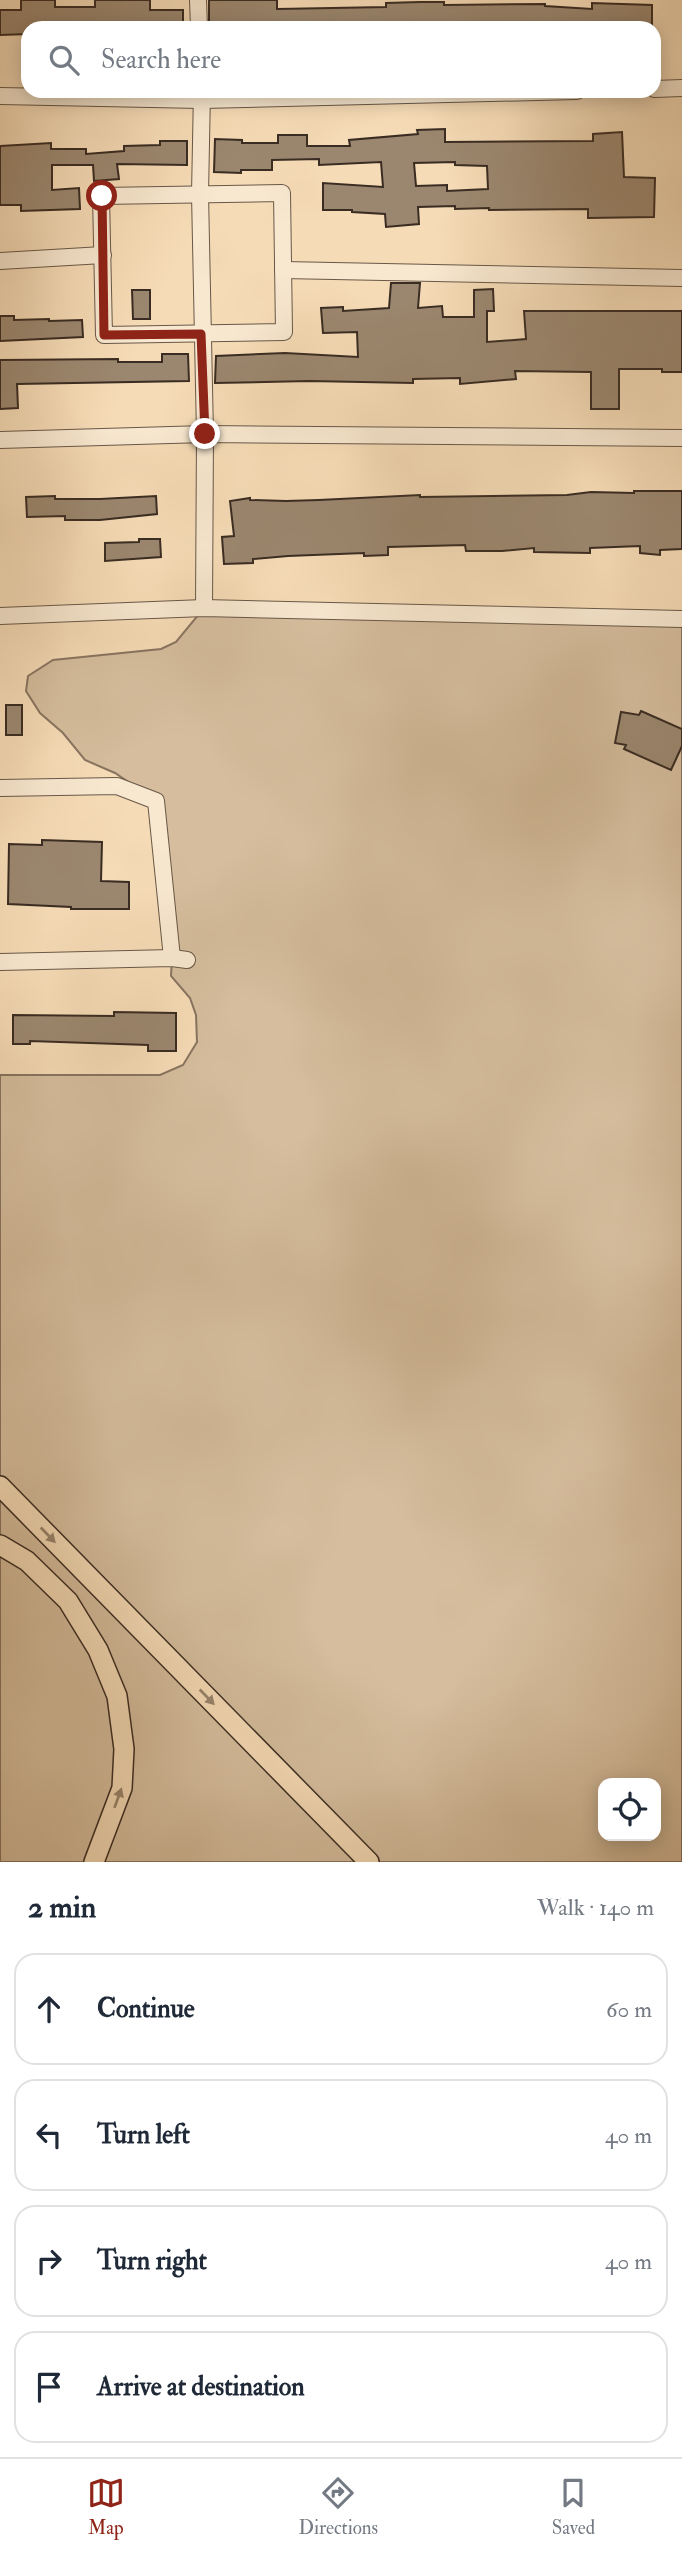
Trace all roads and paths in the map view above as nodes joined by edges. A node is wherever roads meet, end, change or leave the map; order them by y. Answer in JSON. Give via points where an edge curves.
{"nodes":[{"id":1,"x":198,"y":0,"type":"edge"},
{"id":2,"x":199,"y":21,"type":"edge"},
{"id":3,"x":682,"y":88,"type":"edge"},
{"id":4,"x":661,"y":89,"type":"edge"},
{"id":5,"x":0,"y":96,"type":"edge"},
{"id":6,"x":21,"y":96,"type":"edge"},
{"id":7,"x":202,"y":98,"type":"edge"},
{"id":8,"x":200,"y":194,"type":"junction"},
{"id":9,"x":103,"y":255,"type":"junction"},
{"id":10,"x":0,"y":261,"type":"edge"},
{"id":11,"x":283,"y":270,"type":"junction"},
{"id":12,"x":682,"y":278,"type":"edge"},
{"id":13,"x":201,"y":334,"type":"junction"},
{"id":14,"x":205,"y":434,"type":"junction"},
{"id":15,"x":682,"y":438,"type":"edge"},
{"id":16,"x":0,"y":440,"type":"edge"},
{"id":17,"x":204,"y":608,"type":"junction"},
{"id":18,"x":0,"y":615,"type":"edge"},
{"id":19,"x":682,"y":619,"type":"edge"},
{"id":20,"x":0,"y":788,"type":"edge"},
{"id":21,"x":0,"y":962,"type":"edge"},
{"id":22,"x":0,"y":1486,"type":"edge"},
{"id":23,"x":0,"y":1545,"type":"edge"},
{"id":24,"x":94,"y":1862,"type":"edge"},
{"id":25,"x":369,"y":1862,"type":"edge"}],
"edges":[{"from":1,"to":2,"type":"street"},
{"from":3,"to":4,"type":"street"},
{"from":5,"to":6,"type":"street"},
{"from":7,"to":8,"type":"street"},
{"from":8,"to":9,"type":"street","via":[[102,196]]},
{"from":8,"to":11,"type":"street","via":[[282,193]]},
{"from":8,"to":13,"type":"street"},
{"from":9,"to":10,"type":"street"},
{"from":9,"to":13,"type":"street","via":[[104,335]]},
{"from":11,"to":12,"type":"street"},
{"from":11,"to":13,"type":"street","via":[[284,332]]},
{"from":13,"to":14,"type":"street"},
{"from":14,"to":15,"type":"street"},
{"from":14,"to":16,"type":"street"},
{"from":14,"to":17,"type":"street"},
{"from":17,"to":18,"type":"street"},
{"from":17,"to":19,"type":"street"},
{"from":20,"to":21,"type":"street","via":[[117,786],[156,801],[179,959]]},
{"from":22,"to":25,"type":"main road","one_way":true},
{"from":24,"to":23,"type":"main road","one_way":true,"via":[[122,1788],[124,1749],[117,1696],[99,1650],[68,1601],[27,1561]]}]}
